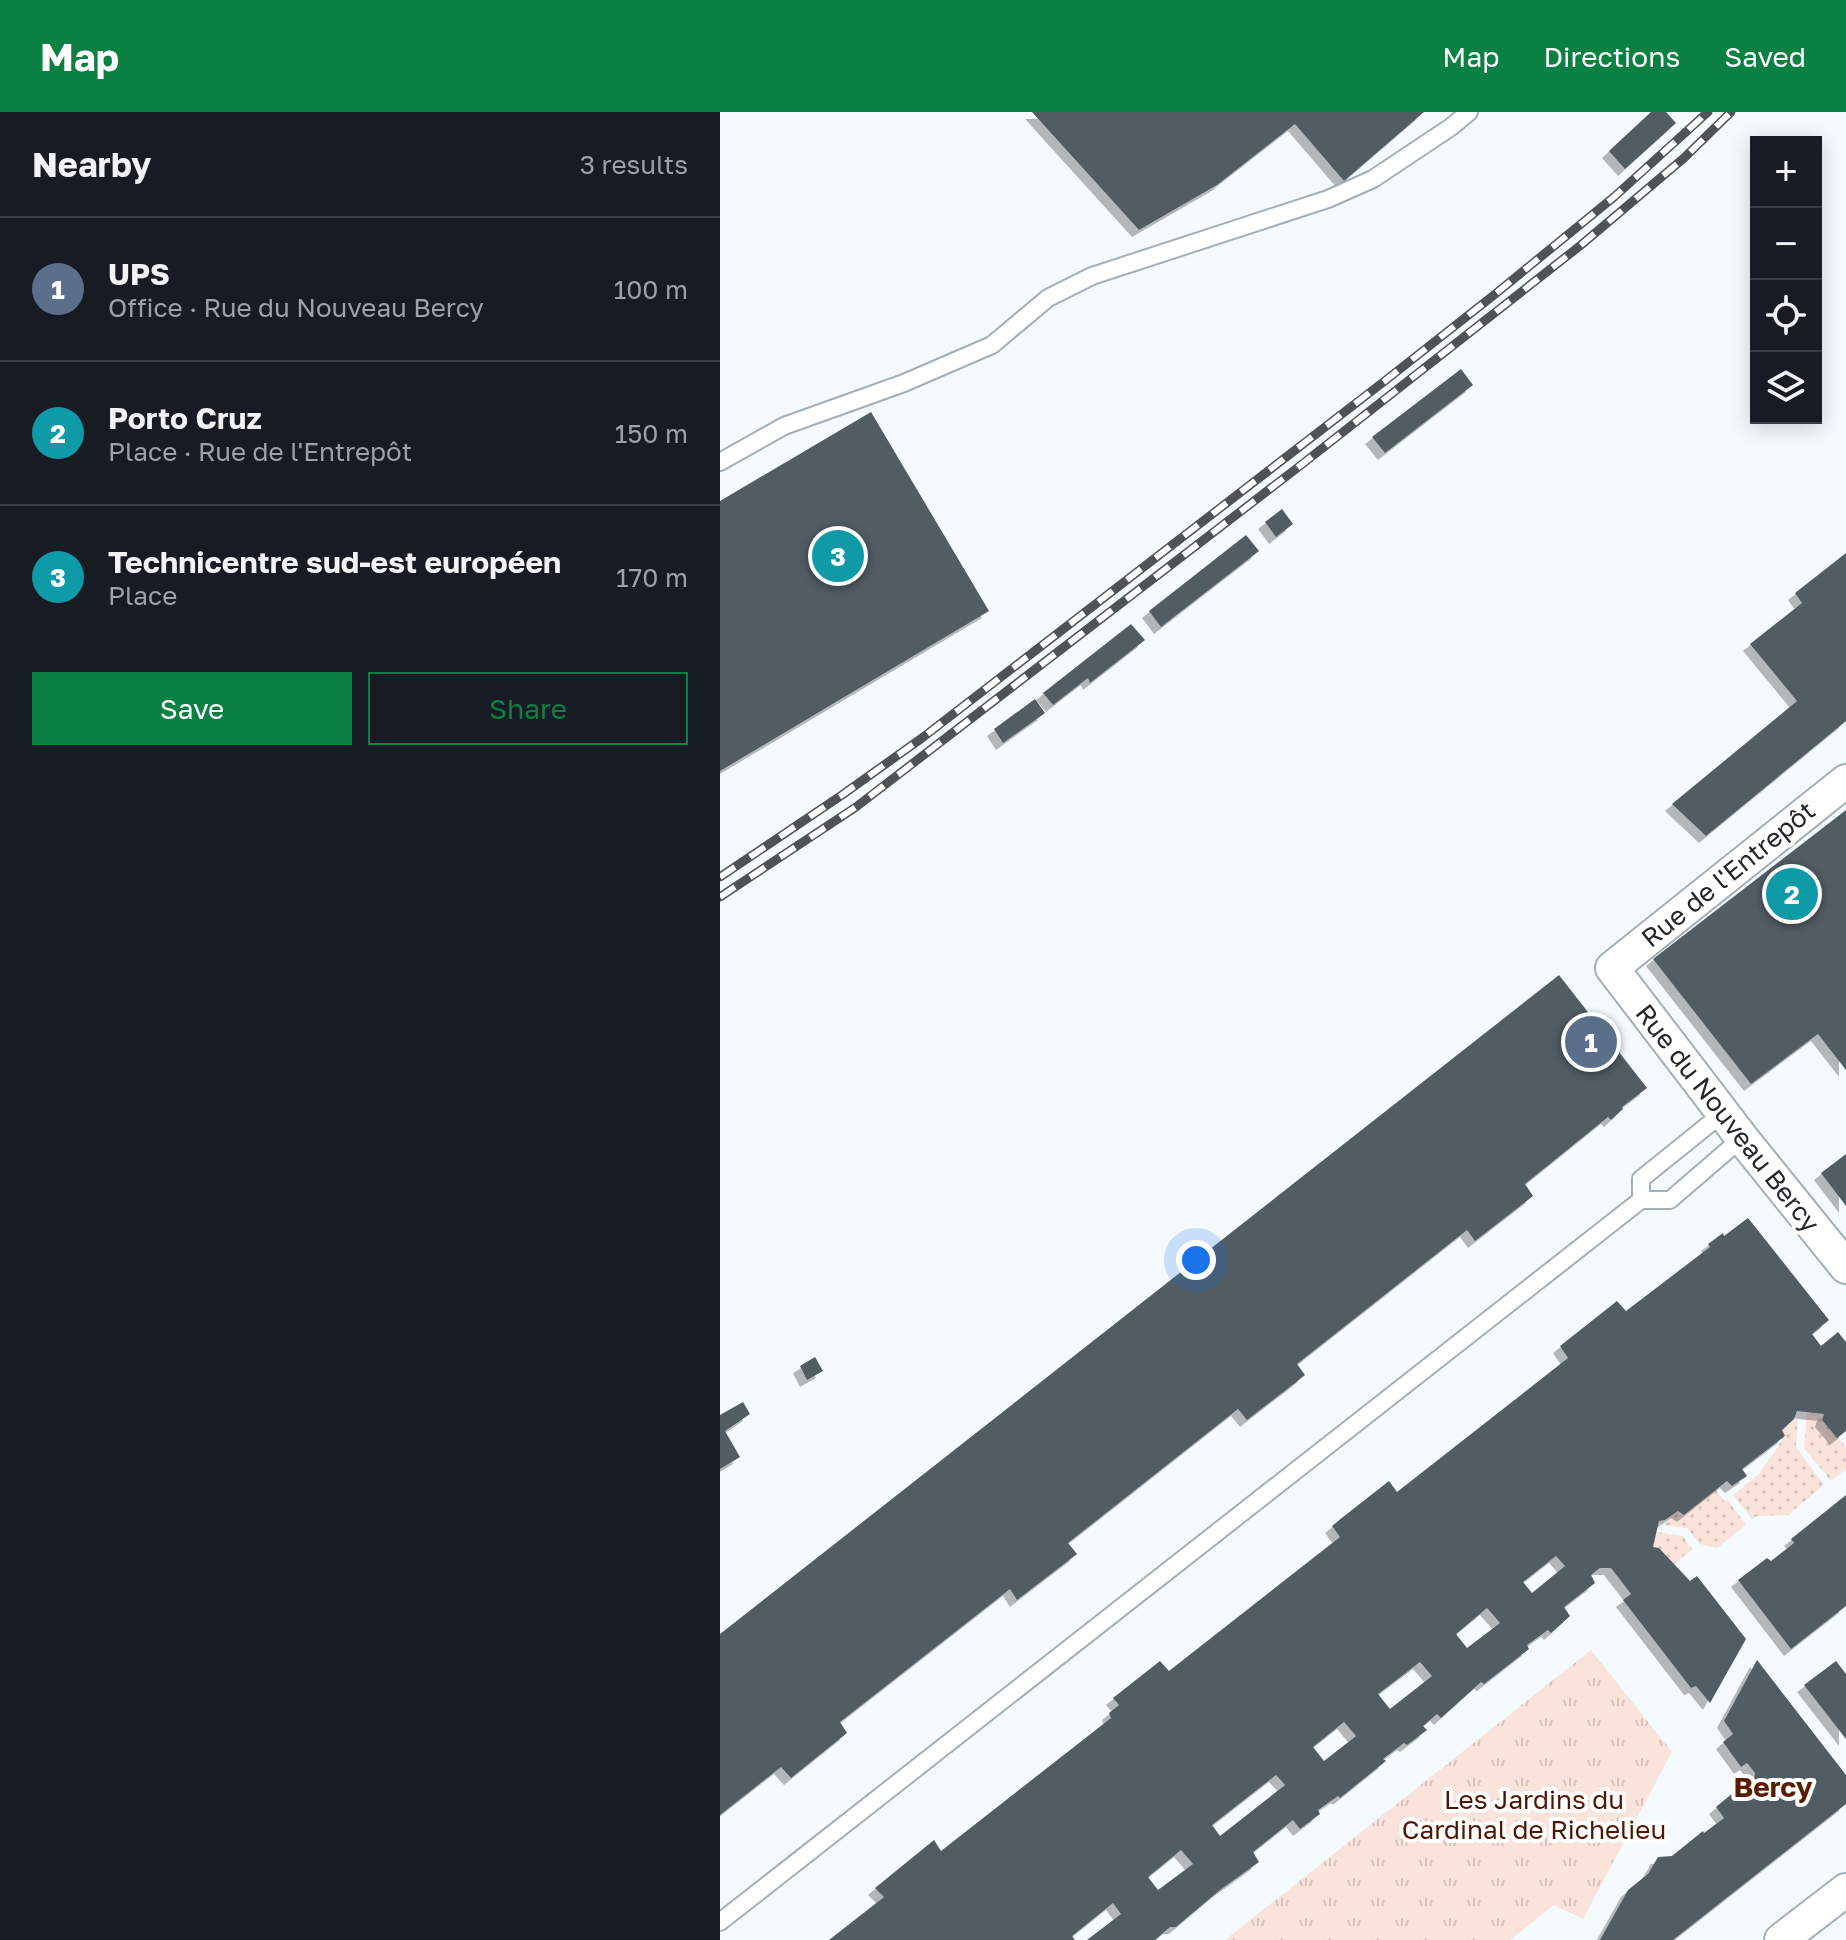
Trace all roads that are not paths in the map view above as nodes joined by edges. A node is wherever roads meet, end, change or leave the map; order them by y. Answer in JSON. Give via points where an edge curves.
{"nodes":[{"id":1,"x":1469,"y":112,"type":"edge"},
{"id":2,"x":720,"y":462,"type":"edge"},
{"id":3,"x":1846,"y":781,"type":"edge"},
{"id":4,"x":1612,"y":968,"type":"joint"},
{"id":5,"x":1723,"y":1113,"type":"junction"},
{"id":6,"x":1742,"y":1138,"type":"junction"},
{"id":7,"x":1641,"y":1200,"type":"junction"},
{"id":8,"x":1846,"y":1267,"type":"edge"},
{"id":9,"x":1846,"y":1890,"type":"edge"},
{"id":10,"x":720,"y":1922,"type":"edge"},
{"id":11,"x":1781,"y":1940,"type":"edge"}],
"edges":[{"from":1,"to":2,"type":"lane","via":[[1373,179],[1328,199],[1092,276],[1048,298],[992,345],[784,426]]},
{"from":3,"to":4,"type":"street","name":"Rue de l'Entrepôt"},
{"from":4,"to":5,"type":"street","name":"Rue du Nouveau Bercy"},
{"from":5,"to":6,"type":"street","name":"Rue du Nouveau Bercy"},
{"from":5,"to":7,"type":"lane","via":[[1641,1179]]},
{"from":6,"to":7,"type":"lane","via":[[1670,1200]]},
{"from":6,"to":8,"type":"street","name":"Rue du Nouveau Bercy"},
{"from":7,"to":10,"type":"lane"},
{"from":9,"to":11,"type":"street"}]}
